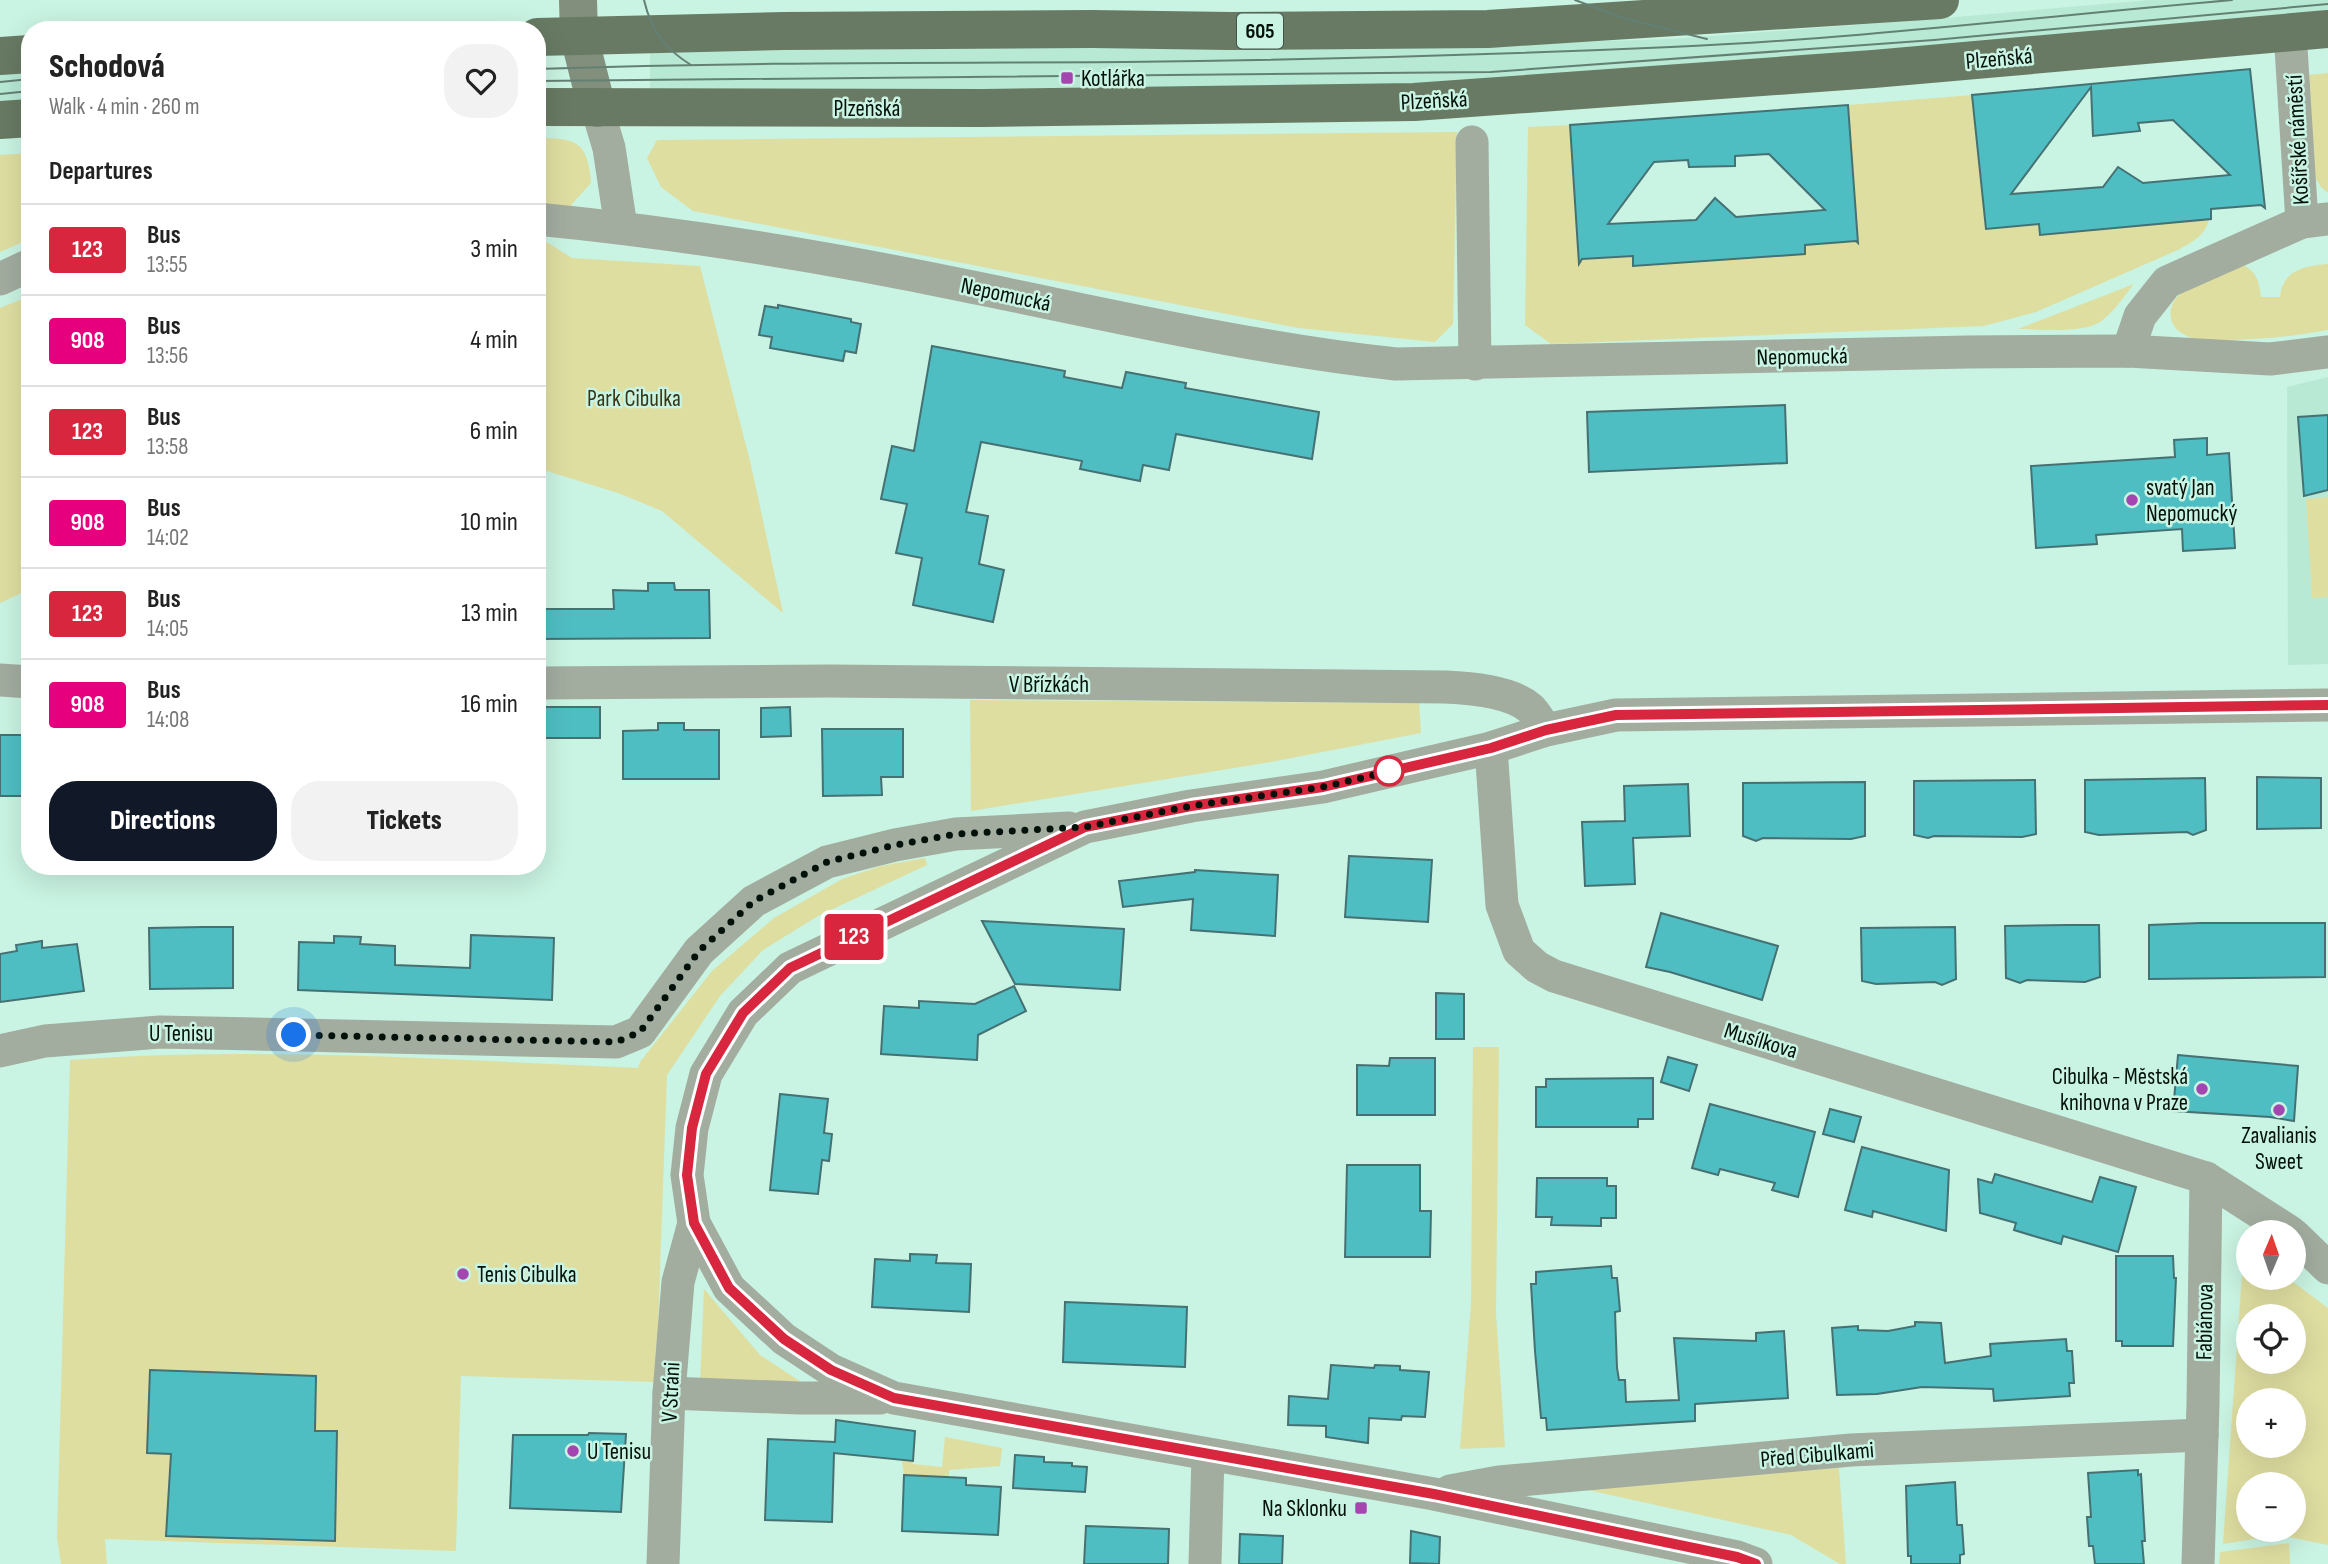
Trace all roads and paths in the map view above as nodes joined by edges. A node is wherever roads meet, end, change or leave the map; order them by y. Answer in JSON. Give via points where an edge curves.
{"nodes":[{"id":1,"x":1940,"y":0,"type":"edge"},
{"id":2,"x":1729,"y":6,"type":"edge"},
{"id":3,"x":579,"y":18,"type":"edge"},
{"id":4,"x":2328,"y":29,"type":"edge"},
{"id":5,"x":2290,"y":32,"type":"junction"},
{"id":6,"x":546,"y":33,"type":"edge"},
{"id":7,"x":21,"y":55,"type":"edge"},
{"id":8,"x":0,"y":56,"type":"edge"},
{"id":9,"x":546,"y":107,"type":"edge"},
{"id":10,"x":597,"y":108,"type":"junction"},
{"id":11,"x":21,"y":119,"type":"edge"},
{"id":12,"x":0,"y":120,"type":"edge"},
{"id":13,"x":1472,"y":142,"type":"dead end"},
{"id":14,"x":546,"y":220,"type":"edge"},
{"id":15,"x":2315,"y":221,"type":"edge"},
{"id":16,"x":621,"y":227,"type":"junction"},
{"id":17,"x":21,"y":269,"type":"edge"},
{"id":18,"x":0,"y":279,"type":"edge"},
{"id":19,"x":2128,"y":351,"type":"junction"},
{"id":20,"x":2328,"y":352,"type":"edge"},
{"id":21,"x":1475,"y":364,"type":"junction"},
{"id":22,"x":0,"y":680,"type":"edge"},
{"id":23,"x":21,"y":681,"type":"edge"},
{"id":24,"x":546,"y":683,"type":"edge"},
{"id":25,"x":2328,"y":705,"type":"edge"},
{"id":26,"x":1546,"y":730,"type":"junction"},
{"id":27,"x":1491,"y":748,"type":"junction"},
{"id":28,"x":1085,"y":827,"type":"junction"},
{"id":29,"x":0,"y":1051,"type":"edge"},
{"id":30,"x":2206,"y":1178,"type":"junction"},
{"id":31,"x":2272,"y":1220,"type":"edge"},
{"id":32,"x":694,"y":1223,"type":"junction"},
{"id":33,"x":2306,"y":1247,"type":"edge"},
{"id":34,"x":2328,"y":1268,"type":"edge"},
{"id":35,"x":669,"y":1393,"type":"junction"},
{"id":36,"x":894,"y":1398,"type":"junction"},
{"id":37,"x":2202,"y":1435,"type":"junction"},
{"id":38,"x":1209,"y":1455,"type":"junction"},
{"id":39,"x":1434,"y":1494,"type":"junction"},
{"id":40,"x":663,"y":1564,"type":"edge"},
{"id":41,"x":1205,"y":1564,"type":"edge"},
{"id":42,"x":1756,"y":1564,"type":"edge"},
{"id":43,"x":2198,"y":1564,"type":"edge"}],
"edges":[{"from":1,"to":2,"type":"main road","number":"605"},
{"from":2,"to":3,"type":"main road","number":"605","via":[[1488,29],[1230,31]]},
{"from":3,"to":6,"type":"main road","number":"605"},
{"from":3,"to":10,"type":"street"},
{"from":4,"to":5,"type":"main road","name":"Plzeňská"},
{"from":5,"to":10,"type":"main road","name":"Plzeňská","via":[[1873,69],[1414,102]]},
{"from":5,"to":15,"type":"street","name":"Košířské náměstí"},
{"from":7,"to":8,"type":"main road"},
{"from":9,"to":10,"type":"main road","name":"Plzeňská"},
{"from":10,"to":16,"type":"street","via":[[609,148]]},
{"from":11,"to":12,"type":"main road"},
{"from":13,"to":21,"type":"street"},
{"from":14,"to":16,"type":"street","name":"Nepomucká"},
{"from":15,"to":19,"type":"street","via":[[2167,282],[2140,316]]},
{"from":16,"to":21,"type":"street","name":"Nepomucká","via":[[958,284],[1320,356],[1396,364]]},
{"from":17,"to":18,"type":"street"},
{"from":19,"to":20,"type":"street","name":"Nepomucká","via":[[2270,359]]},
{"from":19,"to":21,"type":"street","name":"Nepomucká"},
{"from":22,"to":23,"type":"street"},
{"from":24,"to":26,"type":"street","name":"V Břízkách","via":[[1445,687],[1502,695],[1529,708]]},
{"from":25,"to":26,"type":"street","via":[[1616,715]]},
{"from":26,"to":27,"type":"street"},
{"from":27,"to":28,"type":"street","via":[[1323,787]]},
{"from":27,"to":30,"type":"street","name":"Musílkova","via":[[1502,905],[1520,951],[1537,967]]},
{"from":28,"to":29,"type":"street","name":"U Tenisu","via":[[956,834],[827,862],[754,901],[699,951],[640,1032],[616,1042],[160,1032],[45,1041]]},
{"from":28,"to":32,"type":"street","via":[[790,968],[743,1013],[706,1074],[692,1128],[687,1175]]},
{"from":30,"to":31,"type":"street"},
{"from":30,"to":37,"type":"street","name":"Fabiánova"},
{"from":32,"to":35,"type":"street","name":"V Stráni","via":[[678,1282]]},
{"from":32,"to":36,"type":"street","via":[[729,1288],[784,1339],[831,1370]]},
{"from":33,"to":34,"type":"street"},
{"from":35,"to":36,"type":"street"},
{"from":35,"to":40,"type":"street","name":"V Stráni"},
{"from":36,"to":38,"type":"street"},
{"from":37,"to":39,"type":"street","name":"Před Cibulkami","via":[[1851,1450],[1499,1482]]},
{"from":37,"to":43,"type":"street","name":"Fabiánova"},
{"from":38,"to":39,"type":"street"},
{"from":38,"to":41,"type":"street"},
{"from":39,"to":42,"type":"street"}]}
